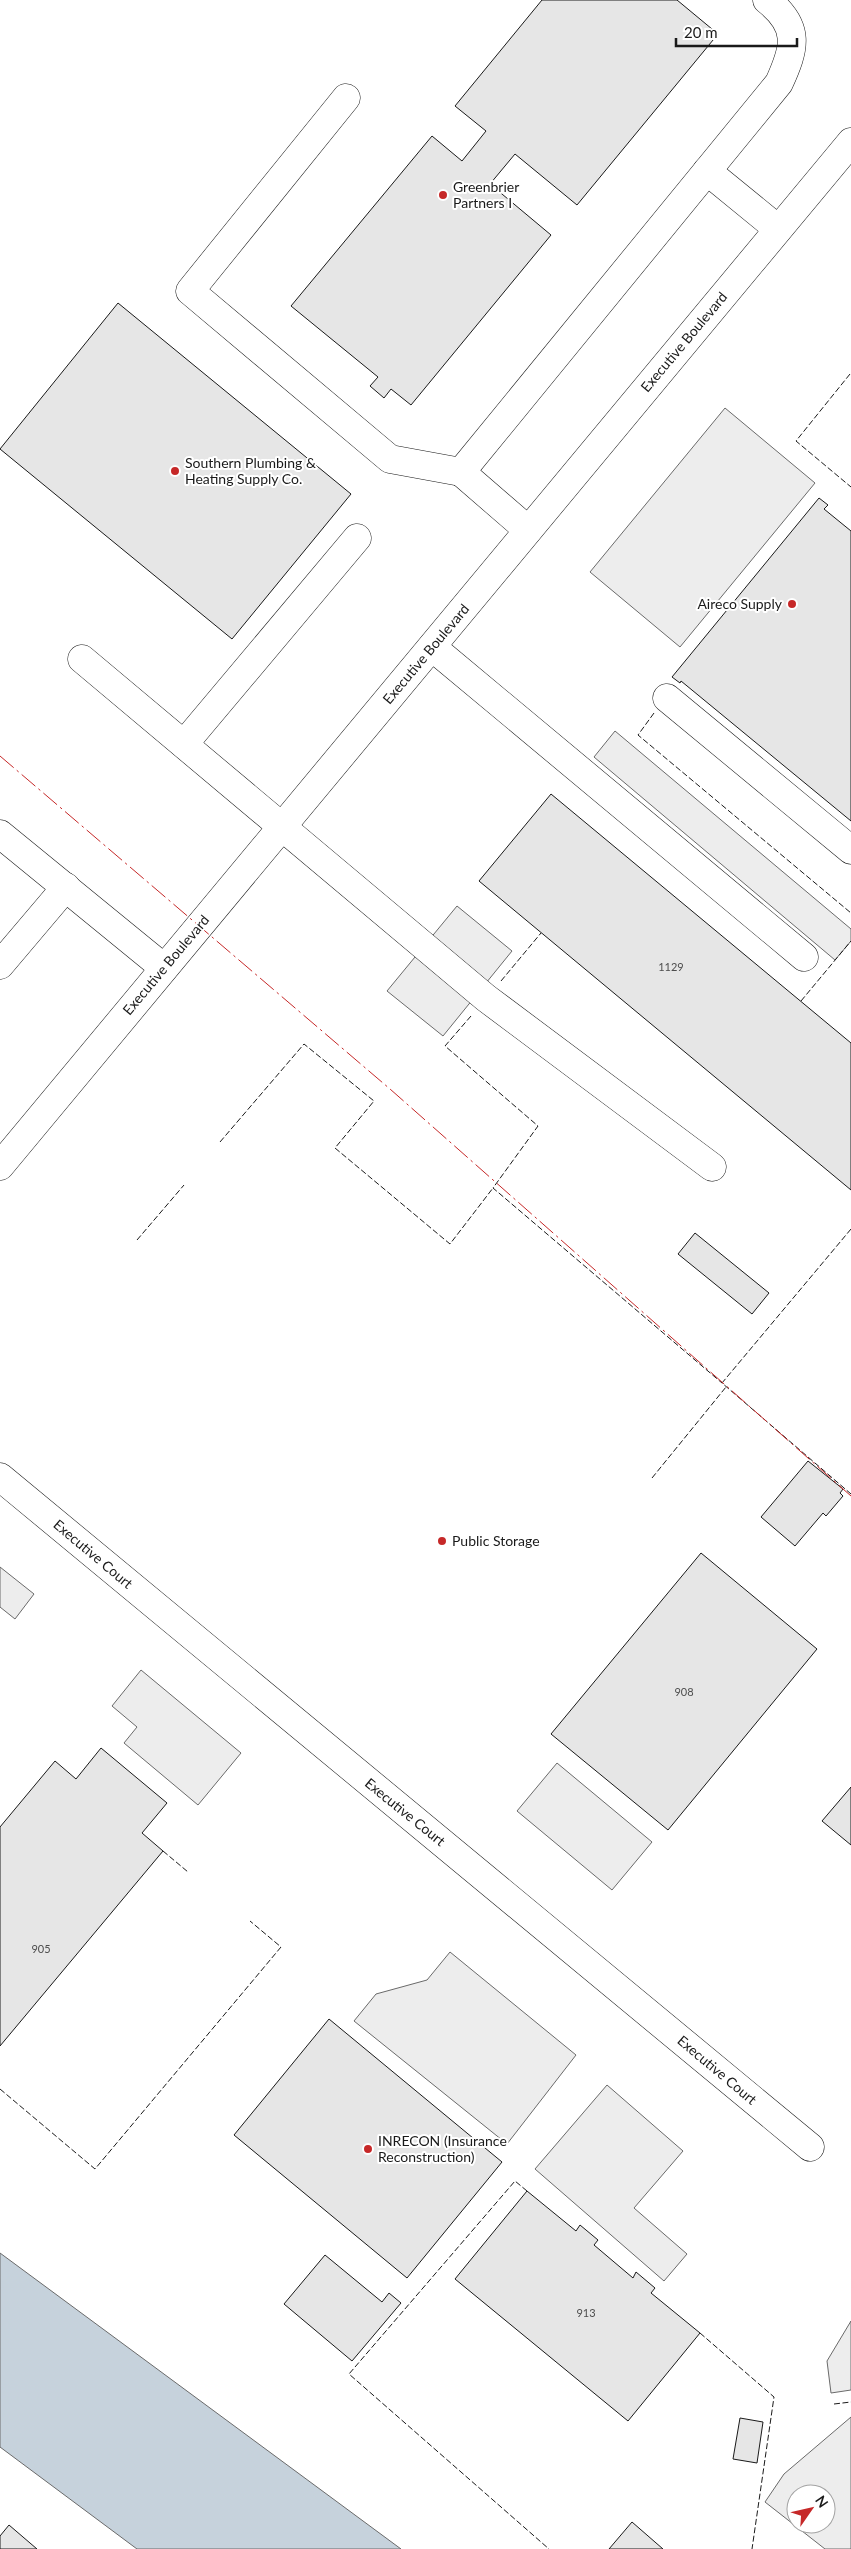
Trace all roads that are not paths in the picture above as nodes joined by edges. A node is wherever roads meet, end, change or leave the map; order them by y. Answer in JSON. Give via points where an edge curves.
{"nodes":[{"id":1,"x":767,"y":0,"type":"edge"},
{"id":2,"x":346,"y":98,"type":"dead end"},
{"id":3,"x":851,"y":142,"type":"edge"},
{"id":4,"x":707,"y":171,"type":"junction"},
{"id":5,"x":778,"y":230,"type":"junction"},
{"id":6,"x":461,"y":472,"type":"junction"},
{"id":7,"x":528,"y":530,"type":"junction"},
{"id":8,"x":357,"y":538,"type":"dead end"},
{"id":9,"x":432,"y":647,"type":"junction"},
{"id":10,"x":82,"y":659,"type":"dead end"},
{"id":11,"x":667,"y":698,"type":"dead end"},
{"id":12,"x":184,"y":744,"type":"junction"},
{"id":13,"x":282,"y":826,"type":"junction"},
{"id":14,"x":0,"y":834,"type":"edge"},
{"id":15,"x":851,"y":850,"type":"edge"},
{"id":16,"x":66,"y":886,"type":"junction"},
{"id":17,"x":804,"y":957,"type":"dead end"},
{"id":18,"x":0,"y":965,"type":"edge"},
{"id":19,"x":164,"y":968,"type":"junction"},
{"id":20,"x":0,"y":1166,"type":"edge"},
{"id":21,"x":712,"y":1167,"type":"dead end"},
{"id":22,"x":0,"y":1478,"type":"edge"},
{"id":23,"x":810,"y":2147,"type":"dead end"}],
"edges":[{"from":1,"to":4,"type":"street","via":[[779,9],[791,27],[792,56],[779,83]]},
{"from":2,"to":6,"type":"street","via":[[190,291],[390,459]]},
{"from":3,"to":5,"type":"street","name":"Executive Boulevard"},
{"from":4,"to":5,"type":"street"},
{"from":4,"to":6,"type":"street"},
{"from":5,"to":7,"type":"street","name":"Executive Boulevard"},
{"from":6,"to":7,"type":"street"},
{"from":7,"to":9,"type":"street","name":"Executive Boulevard"},
{"from":8,"to":12,"type":"street"},
{"from":9,"to":13,"type":"street","name":"Executive Boulevard"},
{"from":9,"to":17,"type":"street"},
{"from":10,"to":12,"type":"street"},
{"from":11,"to":15,"type":"street"},
{"from":12,"to":13,"type":"street"},
{"from":13,"to":19,"type":"street","name":"Executive Boulevard"},
{"from":13,"to":21,"type":"street","via":[[486,998]]},
{"from":14,"to":16,"type":"street"},
{"from":16,"to":18,"type":"street"},
{"from":16,"to":19,"type":"street"},
{"from":19,"to":20,"type":"street","name":"Executive Boulevard"},
{"from":22,"to":23,"type":"street","name":"Executive Court"}]}
